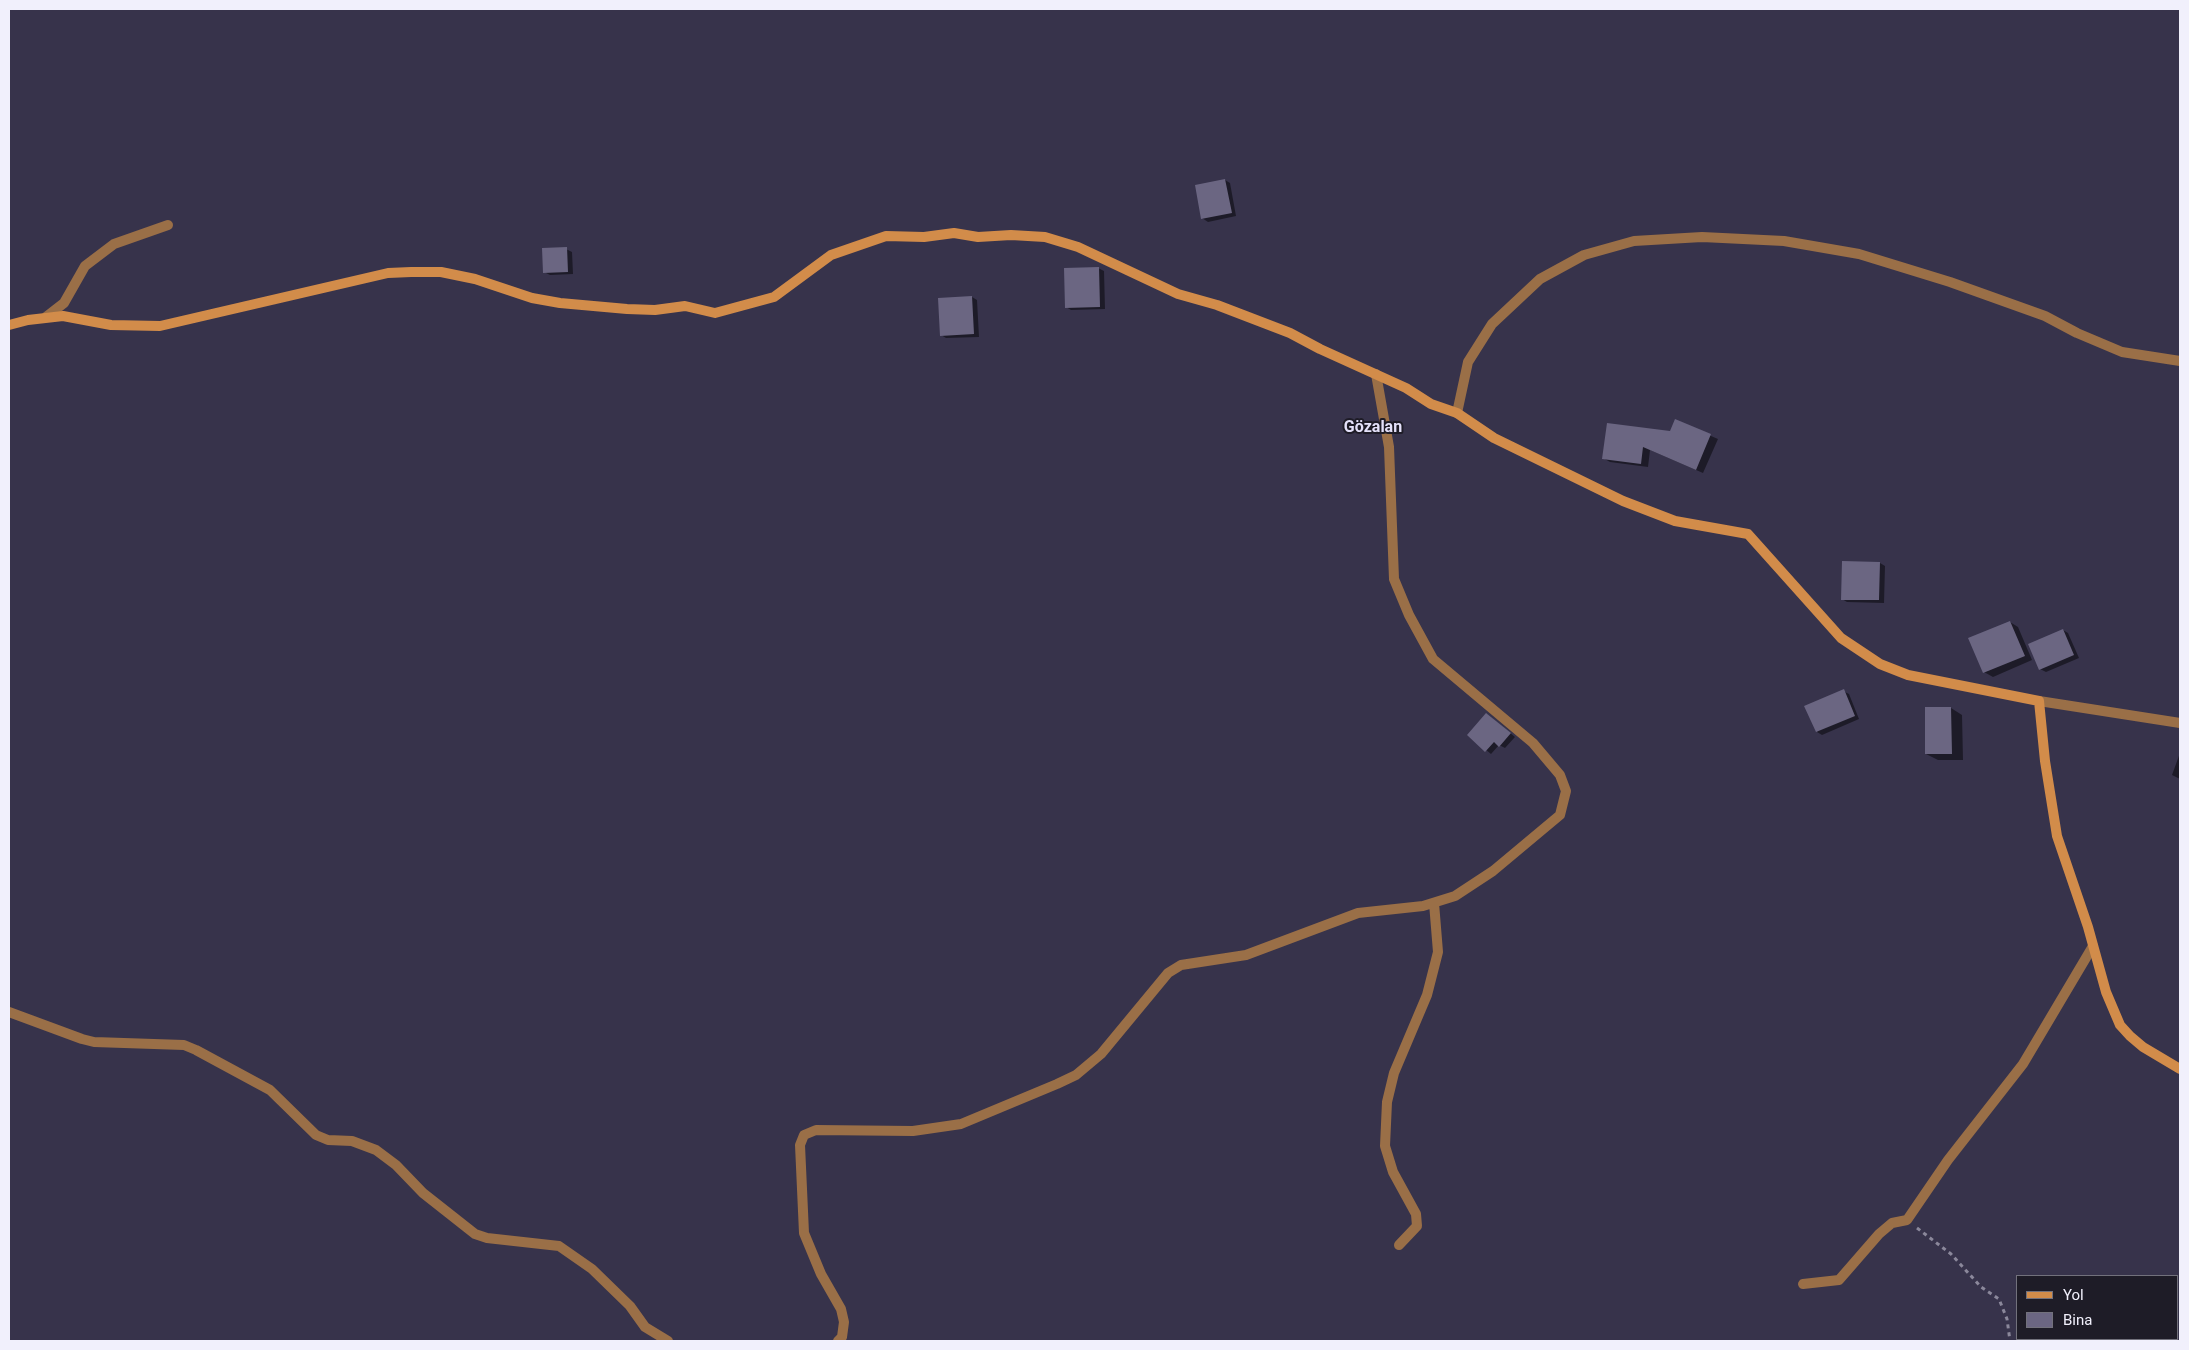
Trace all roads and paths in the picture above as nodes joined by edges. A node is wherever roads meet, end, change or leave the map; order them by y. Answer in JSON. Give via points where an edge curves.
{"nodes":[{"id":1,"x":168,"y":225,"type":"dead end"},
{"id":2,"x":46,"y":317,"type":"junction"},
{"id":3,"x":9,"y":324,"type":"edge"},
{"id":4,"x":2180,"y":361,"type":"edge"},
{"id":5,"x":1376,"y":374,"type":"junction"},
{"id":6,"x":1457,"y":413,"type":"junction"},
{"id":7,"x":2039,"y":701,"type":"junction"},
{"id":8,"x":2180,"y":723,"type":"edge"},
{"id":9,"x":1434,"y":903,"type":"junction"},
{"id":10,"x":2093,"y":946,"type":"junction"},
{"id":11,"x":9,"y":1012,"type":"edge"},
{"id":12,"x":2180,"y":1069,"type":"edge"},
{"id":13,"x":1907,"y":1220,"type":"junction"},
{"id":14,"x":1399,"y":1245,"type":"dead end"},
{"id":15,"x":1803,"y":1284,"type":"dead end"},
{"id":16,"x":668,"y":1341,"type":"edge"},
{"id":17,"x":838,"y":1341,"type":"edge"},
{"id":18,"x":2010,"y":1341,"type":"edge"}],
"edges":[{"from":1,"to":2,"type":"street","via":[[114,244],[85,266],[64,303]]},
{"from":2,"to":3,"type":"street"},
{"from":2,"to":5,"type":"street","via":[[63,316],[111,325],[160,326],[388,273],[411,272],[440,272],[475,279],[532,298],[560,303],[655,310],[685,306],[715,313],[774,297],[831,255],[886,236],[924,237],[954,233],[978,238],[1011,235],[1045,237],[1078,247],[1178,294],[1218,305],[1290,333]]},
{"from":4,"to":6,"type":"street","via":[[2122,352],[2045,316],[1858,254],[1784,241],[1702,237],[1634,241],[1584,256],[1540,279],[1492,324],[1468,362]]},
{"from":5,"to":6,"type":"street","via":[[1431,404]]},
{"from":5,"to":9,"type":"street","via":[[1389,447],[1394,578],[1409,615],[1433,659],[1533,743],[1560,775],[1566,791],[1560,815],[1493,871],[1455,896]]},
{"from":6,"to":7,"type":"street","via":[[1494,438],[1648,512],[1675,521],[1748,534],[1841,638],[1880,664],[1908,675]]},
{"from":7,"to":8,"type":"street"},
{"from":7,"to":10,"type":"street","via":[[2057,836]]},
{"from":9,"to":14,"type":"street","via":[[1438,952],[1427,995],[1394,1073],[1387,1102],[1385,1146],[1393,1172],[1416,1214],[1417,1226]]},
{"from":9,"to":17,"type":"street","via":[[1358,913],[1246,955],[1181,965],[1168,973],[1101,1054],[1076,1075],[961,1124],[905,1131],[816,1130],[804,1135],[800,1145],[804,1232],[821,1274],[841,1309],[844,1322],[842,1337]]},
{"from":10,"to":12,"type":"street","via":[[2106,992],[2120,1025],[2143,1048]]},
{"from":10,"to":13,"type":"street","via":[[2023,1064],[1948,1160]]},
{"from":11,"to":16,"type":"street","via":[[94,1042],[184,1045],[196,1050],[270,1090],[316,1135],[376,1150],[475,1234],[559,1246],[592,1269],[630,1306],[645,1327]]},
{"from":13,"to":15,"type":"street","via":[[1892,1223],[1879,1234],[1839,1280]]},
{"from":13,"to":18,"type":"path","via":[[1999,1299],[2007,1319]]}]}
